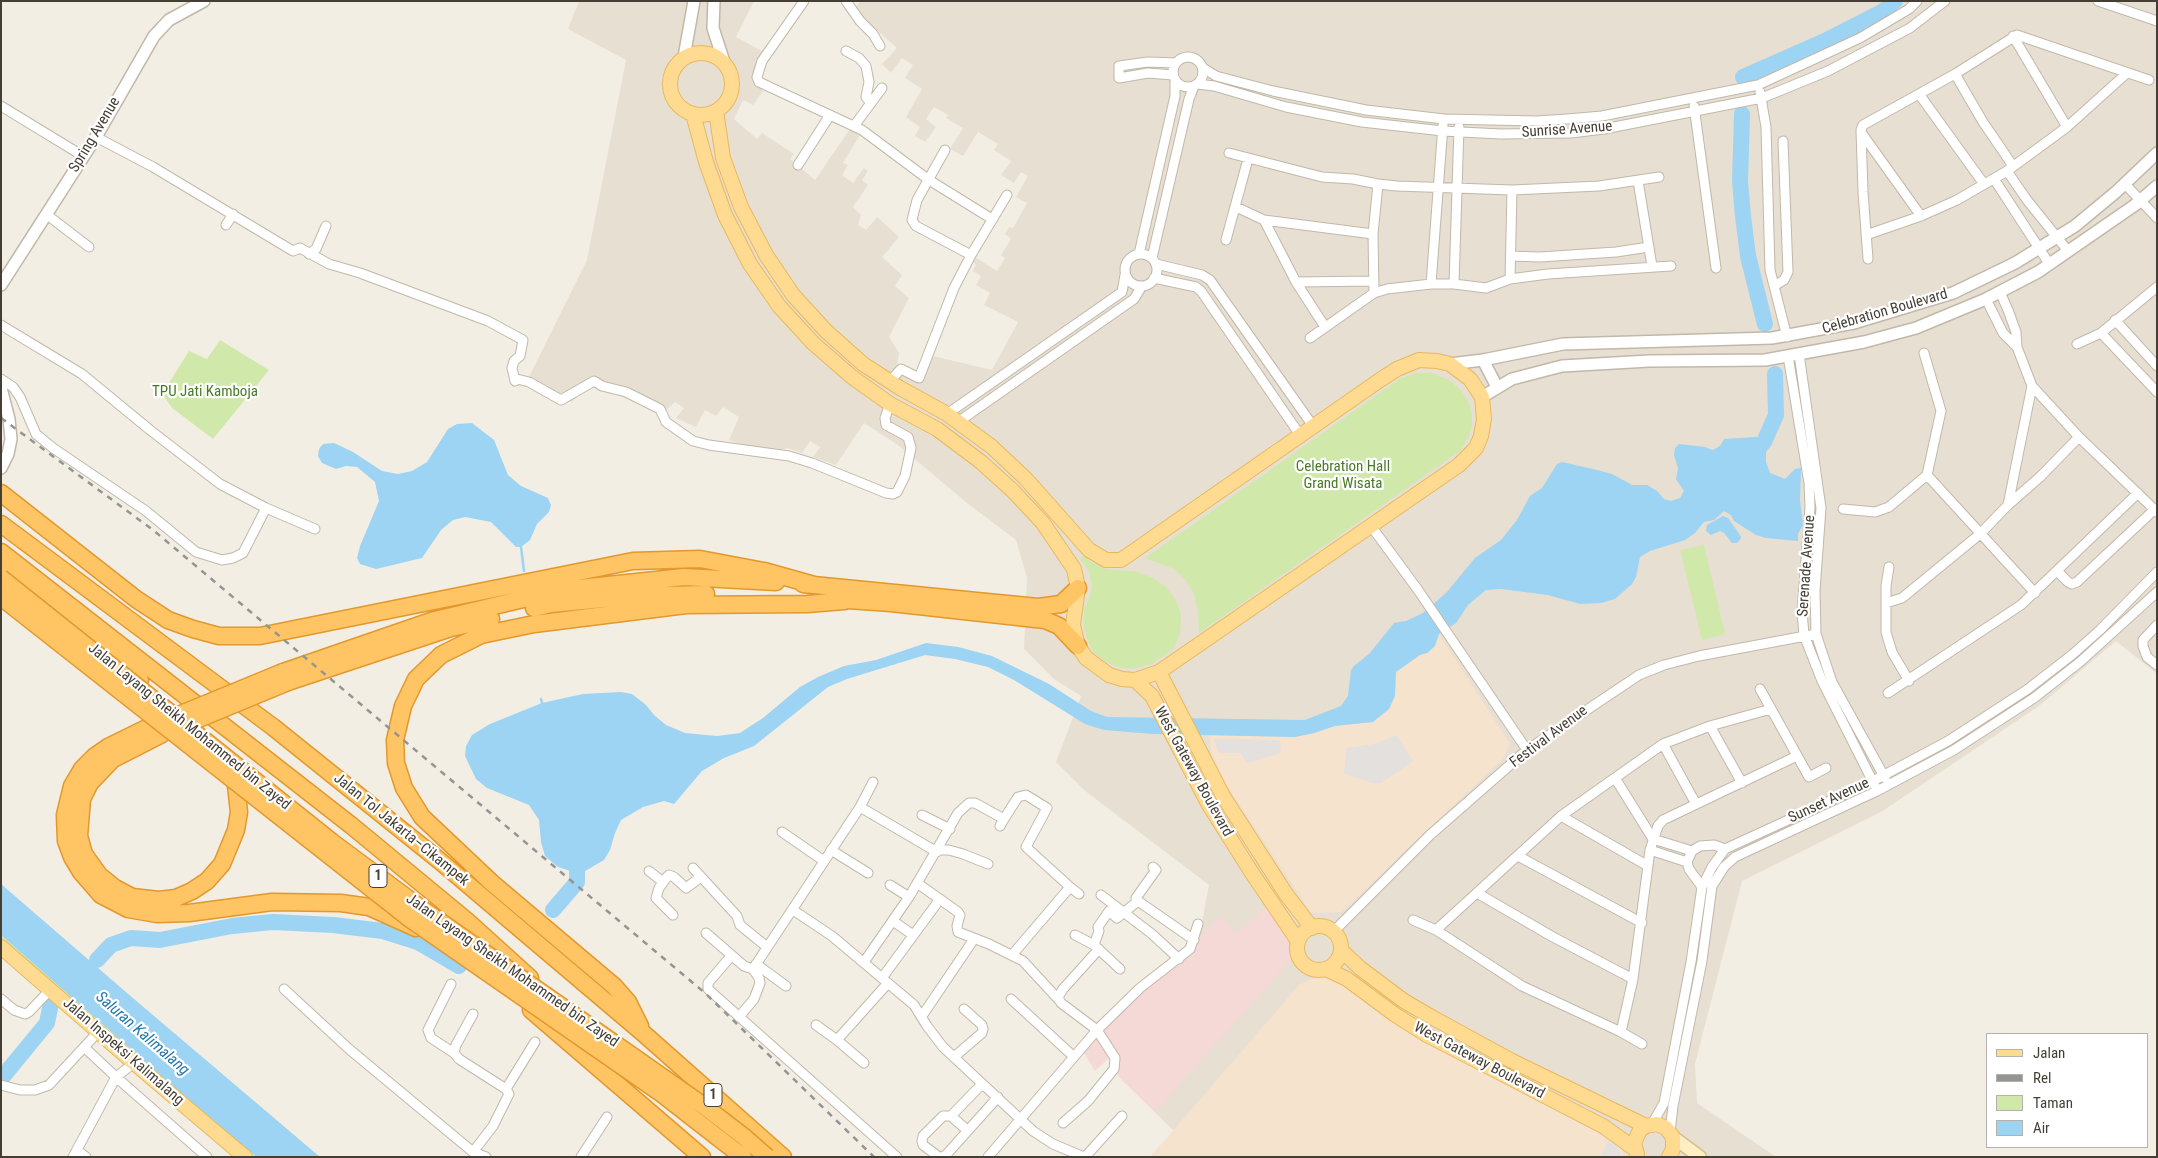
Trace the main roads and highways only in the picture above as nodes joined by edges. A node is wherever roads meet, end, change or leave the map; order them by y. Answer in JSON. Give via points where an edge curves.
{"nodes":[{"id":1,"x":716,"y":111,"type":"junction"},
{"id":2,"x":694,"y":114,"type":"junction"},
{"id":3,"x":1,"y":492,"type":"edge"},
{"id":4,"x":1,"y":524,"type":"edge"},
{"id":5,"x":1,"y":552,"type":"edge"},
{"id":6,"x":1,"y":567,"type":"edge"},
{"id":7,"x":1,"y":578,"type":"edge"},
{"id":8,"x":814,"y":584,"type":"junction"},
{"id":9,"x":1078,"y":588,"type":"junction"},
{"id":10,"x":1,"y":597,"type":"edge"},
{"id":11,"x":844,"y":600,"type":"junction"},
{"id":12,"x":1078,"y":646,"type":"junction"},
{"id":13,"x":1159,"y":672,"type":"junction"},
{"id":14,"x":286,"y":677,"type":"junction"},
{"id":15,"x":1135,"y":680,"type":"junction"},
{"id":16,"x":160,"y":728,"type":"junction"},
{"id":17,"x":1223,"y":796,"type":"junction"},
{"id":18,"x":1209,"y":805,"type":"junction"},
{"id":19,"x":1312,"y":928,"type":"junction"},
{"id":20,"x":1298,"y":941,"type":"junction"},
{"id":21,"x":1,"y":947,"type":"edge"},
{"id":22,"x":1341,"y":950,"type":"junction"},
{"id":23,"x":1326,"y":969,"type":"junction"},
{"id":24,"x":643,"y":1033,"type":"junction"},
{"id":25,"x":1512,"y":1061,"type":"junction"},
{"id":26,"x":1504,"y":1075,"type":"junction"},
{"id":27,"x":1649,"y":1125,"type":"junction"},
{"id":28,"x":1671,"y":1135,"type":"junction"},
{"id":29,"x":1637,"y":1153,"type":"edge"},
{"id":30,"x":1693,"y":1155,"type":"edge"},
{"id":31,"x":245,"y":1157,"type":"edge"},
{"id":32,"x":702,"y":1157,"type":"edge"},
{"id":33,"x":729,"y":1157,"type":"edge"},
{"id":34,"x":743,"y":1157,"type":"edge"},
{"id":35,"x":767,"y":1157,"type":"edge"},
{"id":36,"x":784,"y":1157,"type":"edge"},
{"id":37,"x":1669,"y":1157,"type":"edge"}],
"edges":[{"from":1,"to":2,"type":"main road"},
{"from":1,"to":2,"type":"main road","via":[[727,101],[732,88],[731,74],[724,62],[712,54],[697,52],[684,57],[674,68],[670,82],[672,96],[681,107]]},
{"from":1,"to":13,"type":"main road","via":[[723,158],[741,208],[766,255],[793,295],[863,364],[952,418],[992,447],[1026,479],[1089,550],[1106,560],[1121,560],[1397,369],[1419,360],[1437,360],[1450,364],[1470,378],[1482,396],[1484,419],[1482,436],[1476,448],[1460,465]]},
{"from":2,"to":9,"type":"main road","via":[[706,162],[725,215],[755,271],[779,306],[852,378],[890,404],[938,429],[1013,491],[1043,523],[1069,561]]},
{"from":3,"to":8,"type":"highway","via":[[136,599],[168,620],[219,636],[260,636],[632,561],[700,559]]},
{"from":4,"to":24,"type":"highway","name":"Jalan Tol Jakarta–Cikampek","number":"1","via":[[273,727]]},
{"from":5,"to":33,"type":"highway","name":"Jalan Tol Jakarta–Cikampek","number":"1","via":[[352,826],[467,921]]},
{"from":6,"to":16,"type":"highway","via":[[110,654],[214,745],[232,772],[239,812],[236,830],[222,864],[192,891],[176,898],[159,900],[132,896],[99,875],[84,854],[79,836],[79,817],[82,799],[100,771]]},
{"from":7,"to":35,"type":"highway","name":"Jalan Layang Sheikh Mohammed bin Zayed","number":"1","bridge":true,"via":[[340,848],[704,1106]]},
{"from":8,"to":9,"type":"highway","via":[[1038,607],[1061,604]]},
{"from":8,"to":14,"type":"highway","via":[[684,577],[561,590],[431,621]]},
{"from":9,"to":12,"type":"main road","via":[[1073,625]]},
{"from":10,"to":34,"type":"highway","name":"Jalan Layang Sheikh Mohammed bin Zayed","number":"1","bridge":true,"via":[[410,919],[655,1088]]},
{"from":11,"to":12,"type":"highway","via":[[1045,620],[1060,626]]},
{"from":11,"to":14,"type":"highway","via":[[686,594],[551,604],[451,628]]},
{"from":11,"to":24,"type":"highway","via":[[807,604],[686,605],[534,624],[481,635],[441,655],[416,679],[403,706],[395,740],[396,764],[404,788],[422,817],[492,884],[614,986],[628,1002]]},
{"from":12,"to":15,"type":"main road","via":[[1086,658],[1109,675]]},
{"from":13,"to":15,"type":"main road"},
{"from":13,"to":17,"type":"main road","name":"West Gateway Boulevard"},
{"from":14,"to":16,"type":"highway","bridge":true},
{"from":15,"to":18,"type":"main road","name":"West Gateway Boulevard","via":[[1152,696]]},
{"from":16,"to":32,"type":"highway","via":[[108,747],[95,756],[82,769],[67,800],[66,841],[81,872],[101,895],[128,908],[158,914],[272,902],[341,903],[369,907],[399,920],[435,939],[495,980]]},
{"from":17,"to":18,"type":"main road"},
{"from":17,"to":19,"type":"main road","name":"West Gateway Boulevard","via":[[1286,894]]},
{"from":18,"to":20,"type":"main road","name":"West Gateway Boulevard"},
{"from":19,"to":20,"type":"main road"},
{"from":19,"to":22,"type":"main road","via":[[1323,927],[1333,932]]},
{"from":20,"to":23,"type":"main road","via":[[1298,954],[1305,965]]},
{"from":21,"to":31,"type":"main road","name":"Jalan Inspeksi Kalimalang"},
{"from":22,"to":23,"type":"main road","via":[[1336,962]]},
{"from":22,"to":25,"type":"main road","name":"West Gateway Boulevard","via":[[1404,1001]]},
{"from":23,"to":26,"type":"main road","name":"West Gateway Boulevard","via":[[1347,979],[1427,1035]]},
{"from":24,"to":36,"type":"highway","name":"Jalan Tol Jakarta–Cikampek","number":"1"},
{"from":25,"to":26,"type":"main road"},
{"from":25,"to":27,"type":"main road","name":"West Gateway Boulevard"},
{"from":26,"to":29,"type":"main road","name":"West Gateway Boulevard","via":[[1603,1126]]},
{"from":27,"to":28,"type":"main road","name":"West Gateway Boulevard","via":[[1662,1126]]},
{"from":27,"to":29,"type":"main road","via":[[1635,1137]]},
{"from":28,"to":30,"type":"main road"},
{"from":28,"to":37,"type":"main road","via":[[1673,1149]]}]}
